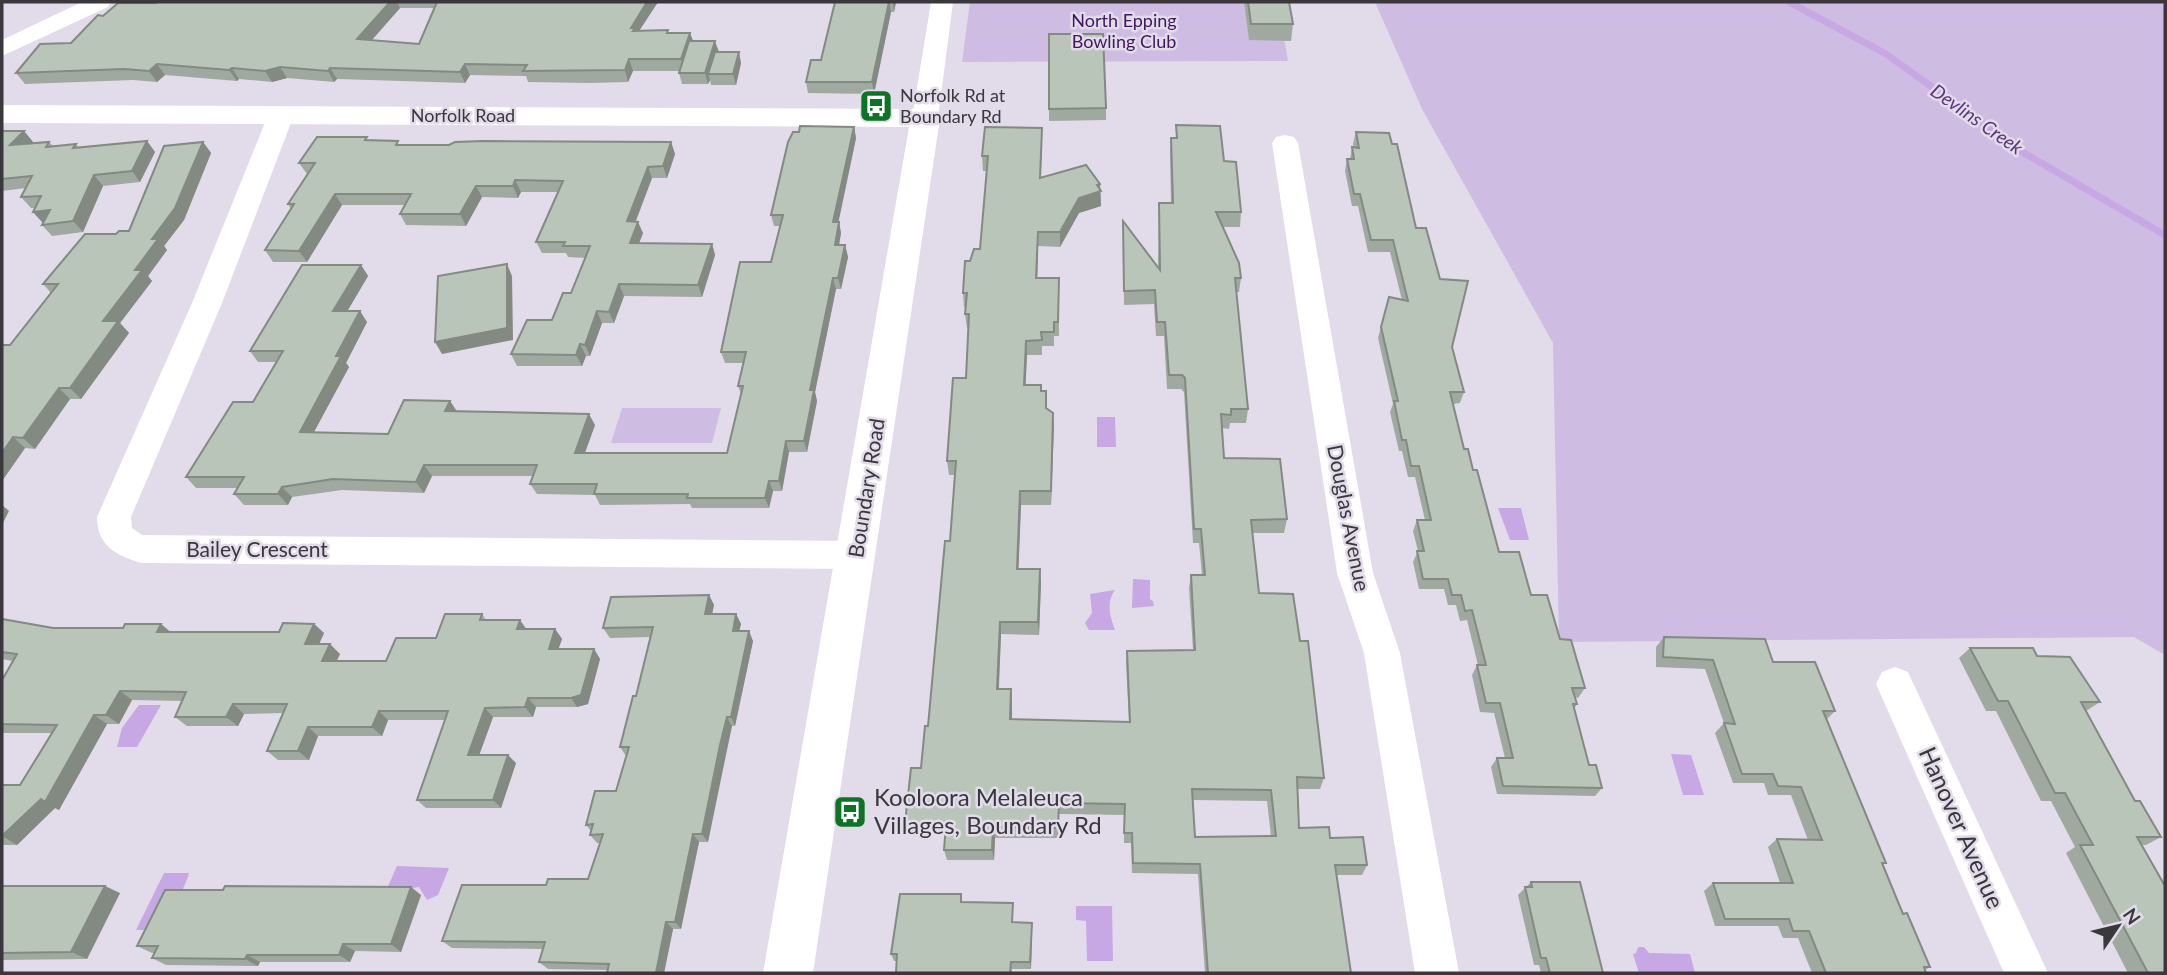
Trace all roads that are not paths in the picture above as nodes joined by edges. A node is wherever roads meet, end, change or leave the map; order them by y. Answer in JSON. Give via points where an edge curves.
{"nodes":[{"id":1,"x":100,"y":2,"type":"edge"},
{"id":2,"x":942,"y":2,"type":"edge"},
{"id":3,"x":2,"y":49,"type":"edge"},
{"id":4,"x":2,"y":114,"type":"edge"},
{"id":5,"x":282,"y":115,"type":"junction"},
{"id":6,"x":925,"y":118,"type":"junction"},
{"id":7,"x":1285,"y":143,"type":"dead end"},
{"id":8,"x":856,"y":555,"type":"junction"},
{"id":9,"x":1895,"y":684,"type":"dead end"},
{"id":10,"x":788,"y":973,"type":"edge"},
{"id":11,"x":1437,"y":973,"type":"edge"},
{"id":12,"x":2026,"y":973,"type":"edge"}],
"edges":[{"from":1,"to":3,"type":"street"},
{"from":2,"to":6,"type":"street","name":"Boundary Road"},
{"from":4,"to":5,"type":"street","name":"Norfolk Road"},
{"from":5,"to":6,"type":"street","name":"Norfolk Road"},
{"from":5,"to":8,"type":"street","name":"Bailey Crescent","via":[[114,517],[118,538],[142,549]]},
{"from":6,"to":8,"type":"street","name":"Boundary Road"},
{"from":7,"to":11,"type":"street","name":"Douglas Avenue","via":[[1355,573],[1382,653]]},
{"from":8,"to":10,"type":"street","name":"Boundary Road"},
{"from":9,"to":12,"type":"street","name":"Hanover Avenue"}]}
